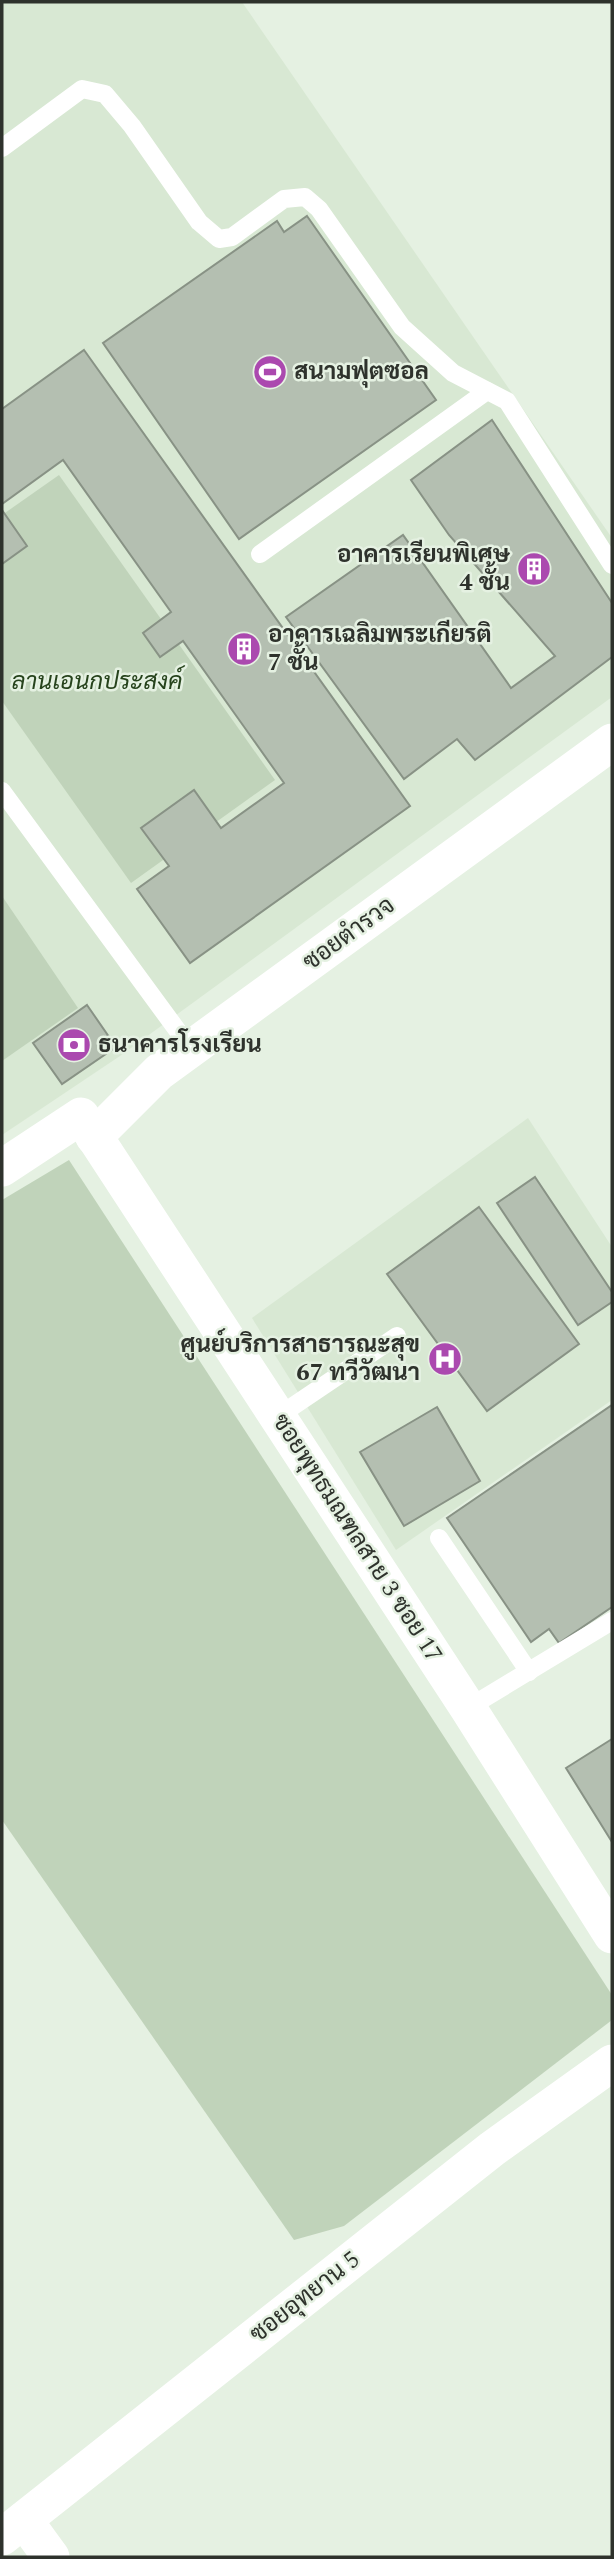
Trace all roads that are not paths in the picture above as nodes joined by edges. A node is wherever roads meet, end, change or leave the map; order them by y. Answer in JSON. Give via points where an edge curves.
{"nodes":[{"id":1,"x":2,"y":148,"type":"edge"},
{"id":2,"x":487,"y":391,"type":"junction"},
{"id":3,"x":260,"y":554,"type":"dead end"},
{"id":4,"x":612,"y":565,"type":"edge"},
{"id":5,"x":612,"y":742,"type":"edge"},
{"id":6,"x":2,"y":791,"type":"edge"},
{"id":7,"x":191,"y":1049,"type":"junction"},
{"id":8,"x":94,"y":1137,"type":"junction"},
{"id":9,"x":2,"y":1168,"type":"edge"},
{"id":10,"x":397,"y":1336,"type":"dead end"},
{"id":11,"x":277,"y":1417,"type":"junction"},
{"id":12,"x":439,"y":1538,"type":"dead end"},
{"id":13,"x":612,"y":1621,"type":"edge"},
{"id":14,"x":529,"y":1672,"type":"junction"},
{"id":15,"x":468,"y":1708,"type":"junction"},
{"id":16,"x":612,"y":1936,"type":"edge"},
{"id":17,"x":612,"y":2063,"type":"edge"},
{"id":18,"x":13,"y":2528,"type":"edge"},
{"id":19,"x":51,"y":2557,"type":"edge"}],
"edges":[{"from":1,"to":2,"type":"lane","via":[[82,89],[105,94],[199,222],[219,239],[232,237],[284,199],[305,197],[319,209],[402,327],[453,373]]},
{"from":2,"to":3,"type":"lane"},
{"from":2,"to":4,"type":"lane","via":[[507,401]]},
{"from":5,"to":7,"type":"street","name":"ซอยตำรวจ"},
{"from":6,"to":7,"type":"lane"},
{"from":7,"to":8,"type":"street","name":"ซอยตำรวจ","via":[[159,1072]]},
{"from":8,"to":9,"type":"street","name":"ซอยพุทธมณฑลสาย 3 ซอย 17","via":[[80,1116]]},
{"from":8,"to":11,"type":"street","name":"ซอยพุทธมณฑลสาย 3 ซอย 17"},
{"from":10,"to":11,"type":"lane"},
{"from":11,"to":15,"type":"street","name":"ซอยพุทธมณฑลสาย 3 ซอย 17"},
{"from":12,"to":14,"type":"lane"},
{"from":13,"to":14,"type":"lane"},
{"from":14,"to":15,"type":"lane"},
{"from":15,"to":16,"type":"street","name":"ซอยพุทธมณฑลสาย 3 ซอย 17"},
{"from":17,"to":18,"type":"street","name":"ซอยอุทยาน 5","via":[[492,2150]]},
{"from":18,"to":19,"type":"street"}]}
